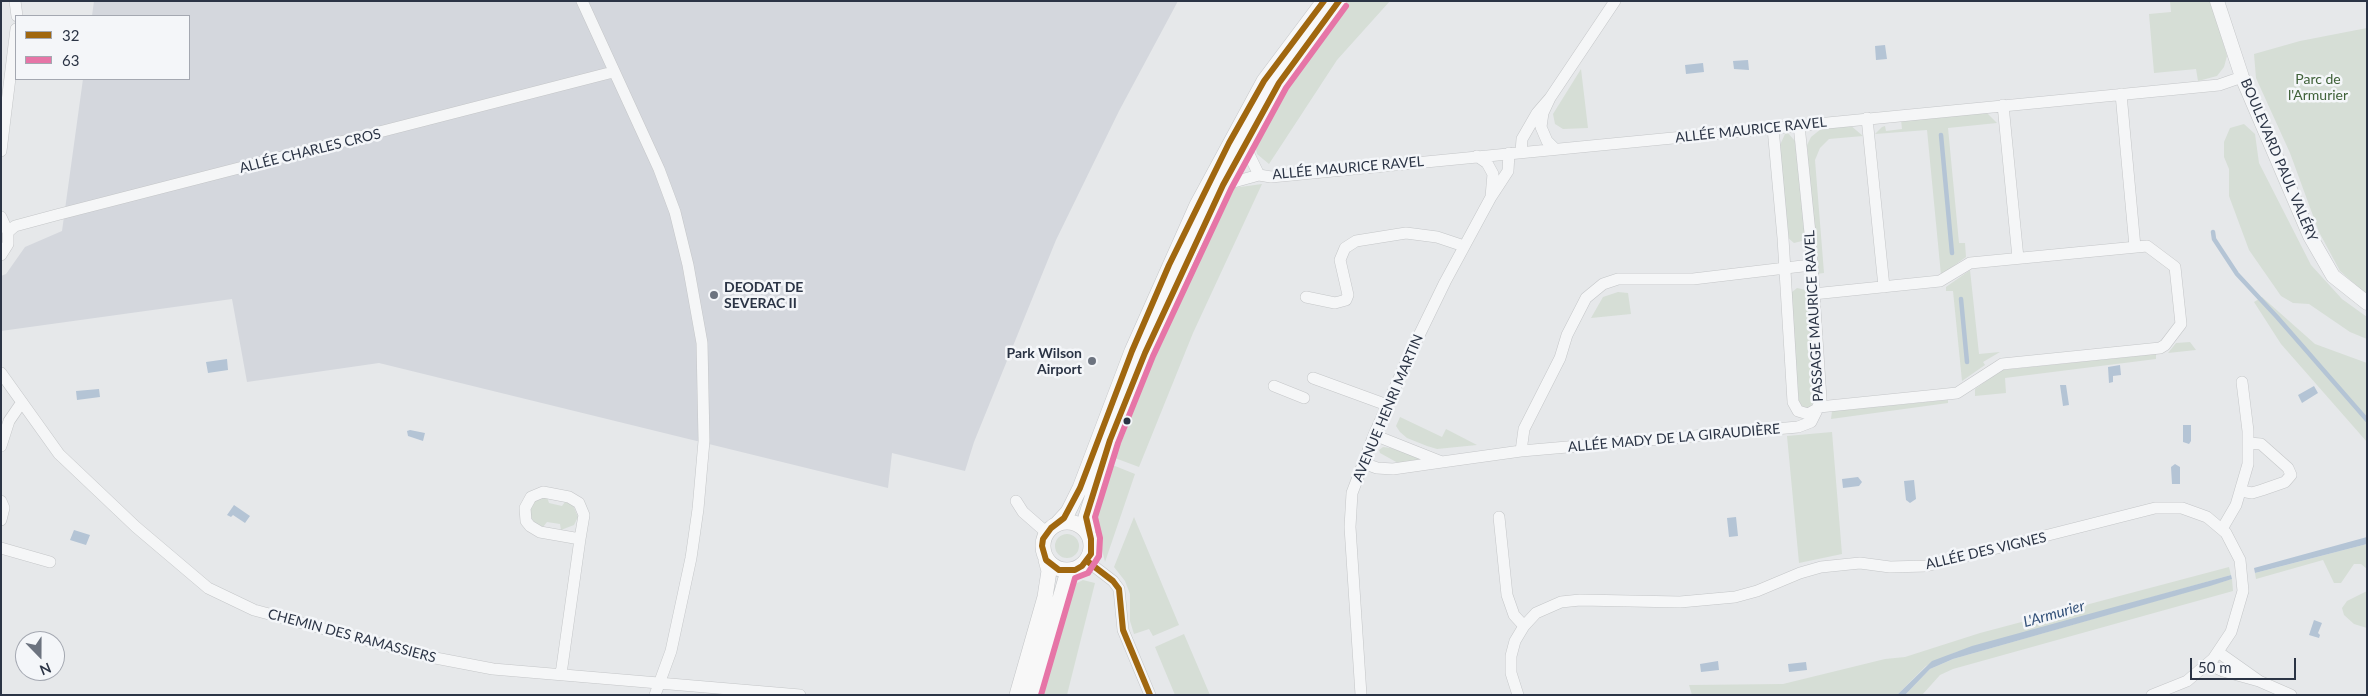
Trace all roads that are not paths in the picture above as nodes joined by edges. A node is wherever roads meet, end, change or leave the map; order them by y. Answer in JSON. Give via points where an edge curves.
{"nodes":[{"id":1,"x":15,"y":1,"type":"edge"},
{"id":2,"x":582,"y":1,"type":"edge"},
{"id":3,"x":1324,"y":1,"type":"edge"},
{"id":4,"x":1339,"y":1,"type":"edge"},
{"id":5,"x":1615,"y":1,"type":"edge"},
{"id":6,"x":2217,"y":1,"type":"edge"},
{"id":7,"x":17,"y":15,"type":"edge"},
{"id":8,"x":15,"y":35,"type":"edge"},
{"id":9,"x":613,"y":72,"type":"junction"},
{"id":10,"x":2242,"y":77,"type":"junction"},
{"id":11,"x":2121,"y":94,"type":"junction"},
{"id":12,"x":1550,"y":98,"type":"junction"},
{"id":13,"x":4,"y":102,"type":"edge"},
{"id":14,"x":2003,"y":105,"type":"junction"},
{"id":15,"x":1867,"y":118,"type":"junction"},
{"id":16,"x":1800,"y":125,"type":"junction"},
{"id":17,"x":1773,"y":128,"type":"junction"},
{"id":18,"x":1244,"y":144,"type":"junction"},
{"id":19,"x":1556,"y":149,"type":"junction"},
{"id":20,"x":1,"y":151,"type":"edge"},
{"id":21,"x":1515,"y":153,"type":"junction"},
{"id":22,"x":1477,"y":156,"type":"junction"},
{"id":23,"x":1259,"y":175,"type":"junction"},
{"id":24,"x":1222,"y":185,"type":"junction"},
{"id":25,"x":1491,"y":197,"type":"junction"},
{"id":26,"x":1,"y":217,"type":"edge"},
{"id":27,"x":8,"y":232,"type":"junction"},
{"id":28,"x":1464,"y":246,"type":"junction"},
{"id":29,"x":2135,"y":247,"type":"junction"},
{"id":30,"x":1,"y":256,"type":"edge"},
{"id":31,"x":2018,"y":258,"type":"junction"},
{"id":32,"x":1811,"y":265,"type":"junction"},
{"id":33,"x":1784,"y":267,"type":"junction"},
{"id":34,"x":1884,"y":287,"type":"junction"},
{"id":35,"x":1813,"y":294,"type":"junction"},
{"id":36,"x":1306,"y":297,"type":"dead end"},
{"id":37,"x":2367,"y":302,"type":"edge"},
{"id":38,"x":1,"y":373,"type":"edge"},
{"id":39,"x":1313,"y":378,"type":"dead end"},
{"id":40,"x":2242,"y":382,"type":"dead end"},
{"id":41,"x":1274,"y":386,"type":"dead end"},
{"id":42,"x":1304,"y":398,"type":"dead end"},
{"id":43,"x":22,"y":402,"type":"junction"},
{"id":44,"x":1387,"y":405,"type":"junction"},
{"id":45,"x":1818,"y":408,"type":"junction"},
{"id":46,"x":1374,"y":435,"type":"junction"},
{"id":47,"x":2249,"y":443,"type":"junction"},
{"id":48,"x":1,"y":446,"type":"edge"},
{"id":49,"x":1521,"y":451,"type":"junction"},
{"id":50,"x":1442,"y":462,"type":"junction"},
{"id":51,"x":1363,"y":463,"type":"junction"},
{"id":52,"x":2241,"y":491,"type":"junction"},
{"id":53,"x":1016,"y":501,"type":"dead end"},
{"id":54,"x":1,"y":502,"type":"edge"},
{"id":55,"x":1499,"y":517,"type":"dead end"},
{"id":56,"x":1,"y":520,"type":"edge"},
{"id":57,"x":1052,"y":528,"type":"junction"},
{"id":58,"x":2222,"y":529,"type":"junction"},
{"id":59,"x":1088,"y":532,"type":"junction"},
{"id":60,"x":580,"y":539,"type":"junction"},
{"id":61,"x":1,"y":548,"type":"edge"},
{"id":62,"x":1046,"y":560,"type":"junction"},
{"id":63,"x":1087,"y":561,"type":"junction"},
{"id":64,"x":50,"y":562,"type":"dead end"},
{"id":65,"x":1068,"y":571,"type":"junction"},
{"id":66,"x":1524,"y":626,"type":"junction"},
{"id":67,"x":2218,"y":652,"type":"junction"},
{"id":68,"x":2208,"y":664,"type":"junction"},
{"id":69,"x":561,"y":674,"type":"junction"},
{"id":70,"x":2260,"y":681,"type":"junction"},
{"id":71,"x":660,"y":682,"type":"junction"},
{"id":72,"x":655,"y":695,"type":"edge"},
{"id":73,"x":800,"y":695,"type":"edge"},
{"id":74,"x":1017,"y":695,"type":"edge"},
{"id":75,"x":1032,"y":695,"type":"edge"},
{"id":76,"x":1150,"y":695,"type":"edge"},
{"id":77,"x":1361,"y":695,"type":"edge"},
{"id":78,"x":1518,"y":695,"type":"edge"},
{"id":79,"x":2152,"y":695,"type":"edge"},
{"id":80,"x":2291,"y":695,"type":"edge"}],
"edges":[{"from":1,"to":7,"type":"street"},
{"from":2,"to":9,"type":"street"},
{"from":3,"to":57,"type":"main road","via":[[1264,81],[1198,205],[1132,351],[1080,488],[1068,512]]},
{"from":4,"to":18,"type":"main road","via":[[1279,83]]},
{"from":5,"to":12,"type":"street","name":"AVENUE HENRI MARTIN"},
{"from":6,"to":10,"type":"street","name":"BOULEVARD PAUL VALÉRY"},
{"from":8,"to":13,"type":"street"},
{"from":9,"to":27,"type":"street","name":"ALLÉE CHARLES CROS","via":[[15,226]]},
{"from":9,"to":71,"type":"street","via":[[659,169],[675,212],[702,343],[704,440],[698,509],[682,602]]},
{"from":10,"to":11,"type":"street","name":"ALLÉE MAURICE RAVEL","via":[[2218,85]]},
{"from":10,"to":37,"type":"street","name":"BOULEVARD PAUL VALÉRY","via":[[2310,236],[2333,276]]},
{"from":11,"to":14,"type":"street","name":"ALLÉE MAURICE RAVEL"},
{"from":11,"to":29,"type":"street"},
{"from":12,"to":19,"type":"street","name":"AVENUE HENRI MARTIN","via":[[1541,127],[1547,141]]},
{"from":12,"to":21,"type":"street","name":"AVENUE HENRI MARTIN","via":[[1537,113]]},
{"from":13,"to":20,"type":"street"},
{"from":14,"to":15,"type":"street","name":"ALLÉE MAURICE RAVEL"},
{"from":14,"to":31,"type":"street"},
{"from":15,"to":16,"type":"street","name":"ALLÉE MAURICE RAVEL"},
{"from":15,"to":34,"type":"street"},
{"from":16,"to":17,"type":"street","name":"ALLÉE MAURICE RAVEL"},
{"from":16,"to":32,"type":"street","name":"PASSAGE MAURICE RAVEL"},
{"from":17,"to":19,"type":"street","name":"ALLÉE MAURICE RAVEL"},
{"from":17,"to":33,"type":"street","name":"PASSAGE MAURICE RAVEL"},
{"from":18,"to":23,"type":"street","name":"ALLÉE MAURICE RAVEL"},
{"from":18,"to":24,"type":"main road"},
{"from":19,"to":21,"type":"street","name":"ALLÉE MAURICE RAVEL"},
{"from":21,"to":22,"type":"street","name":"ALLÉE MAURICE RAVEL"},
{"from":21,"to":25,"type":"street","name":"AVENUE HENRI MARTIN"},
{"from":22,"to":23,"type":"street","name":"ALLÉE MAURICE RAVEL","via":[[1271,177]]},
{"from":22,"to":25,"type":"street","name":"AVENUE HENRI MARTIN","via":[[1487,163],[1493,174]]},
{"from":23,"to":24,"type":"street","name":"ALLÉE MAURICE RAVEL"},
{"from":24,"to":59,"type":"main road","via":[[1152,336],[1110,440],[1087,512]]},
{"from":25,"to":28,"type":"street","name":"AVENUE HENRI MARTIN"},
{"from":26,"to":27,"type":"street"},
{"from":27,"to":30,"type":"street","via":[[8,244]]},
{"from":28,"to":36,"type":"street","via":[[1437,237],[1406,233],[1356,241],[1345,248],[1340,260],[1348,296],[1346,300],[1335,303]]},
{"from":28,"to":44,"type":"street","name":"AVENUE HENRI MARTIN"},
{"from":29,"to":31,"type":"street"},
{"from":29,"to":45,"type":"street","via":[[2149,246],[2175,267],[2180,326],[2162,348],[2002,364],[1956,393]]},
{"from":31,"to":34,"type":"street","via":[[1970,264],[1940,282]]},
{"from":32,"to":33,"type":"street"},
{"from":32,"to":35,"type":"street","name":"PASSAGE MAURICE RAVEL"},
{"from":33,"to":45,"type":"street","name":"PASSAGE MAURICE RAVEL","via":[[1793,402],[1803,414]]},
{"from":33,"to":49,"type":"street","via":[[1693,279],[1618,279],[1599,286],[1586,298],[1567,335],[1560,358],[1524,430]]},
{"from":34,"to":35,"type":"street"},
{"from":35,"to":45,"type":"street","name":"PASSAGE MAURICE RAVEL","via":[[1821,399]]},
{"from":38,"to":43,"type":"street","name":"CHEMIN DES RAMASSIERS"},
{"from":39,"to":44,"type":"street"},
{"from":40,"to":47,"type":"street"},
{"from":41,"to":42,"type":"street"},
{"from":43,"to":48,"type":"street","via":[[9,421]]},
{"from":43,"to":69,"type":"street","name":"CHEMIN DES RAMASSIERS","via":[[59,454],[136,527],[208,588],[222,596],[254,610],[426,656],[493,668]]},
{"from":44,"to":46,"type":"street","name":"AVENUE HENRI MARTIN"},
{"from":45,"to":49,"type":"street","name":"ALLÉE MADY DE LA GIRAUDIÈRE","via":[[1815,418],[1798,427]]},
{"from":46,"to":50,"type":"street"},
{"from":46,"to":51,"type":"street","name":"AVENUE HENRI MARTIN"},
{"from":47,"to":52,"type":"street"},
{"from":47,"to":52,"type":"street","via":[[2261,444],[2288,468],[2291,475],[2284,482],[2262,490],[2252,493]]},
{"from":49,"to":50,"type":"street","name":"ALLÉE MADY DE LA GIRAUDIÈRE"},
{"from":50,"to":51,"type":"street","name":"ALLÉE MADY DE LA GIRAUDIÈRE","via":[[1393,469]]},
{"from":51,"to":77,"type":"street","name":"AVENUE HENRI MARTIN","via":[[1352,493],[1349,516]]},
{"from":52,"to":58,"type":"street"},
{"from":53,"to":57,"type":"street","via":[[1023,512]]},
{"from":54,"to":56,"type":"street","via":[[4,508]]},
{"from":55,"to":66,"type":"street","via":[[1507,595],[1514,615]]},
{"from":57,"to":59,"type":"main road","via":[[1064,522],[1077,524]]},
{"from":57,"to":62,"type":"main road","via":[[1042,546]]},
{"from":58,"to":66,"type":"street","name":"ALLÉE DES VIGNES","via":[[2191,510],[2160,507],[1944,563],[1910,567],[1845,564],[1812,568],[1735,597],[1680,602],[1561,602],[1536,613]]},
{"from":58,"to":67,"type":"street","name":"ALLÉE DES VIGNES","via":[[2236,551],[2244,585],[2234,623]]},
{"from":59,"to":63,"type":"main road","via":[[1092,547]]},
{"from":60,"to":60,"type":"street","via":[[584,515],[575,499],[543,492],[527,502],[526,520],[534,530]]},
{"from":60,"to":69,"type":"street"},
{"from":61,"to":64,"type":"street"},
{"from":62,"to":65,"type":"main road","via":[[1059,570]]},
{"from":62,"to":74,"type":"main road","via":[[1049,571],[1045,597]]},
{"from":63,"to":65,"type":"main road"},
{"from":63,"to":76,"type":"street","via":[[1119,589],[1123,630]]},
{"from":65,"to":75,"type":"main road"},
{"from":66,"to":78,"type":"street","name":"ALLÉE DES VIGNES","via":[[1511,656],[1511,674]]},
{"from":67,"to":68,"type":"street","name":"ALLÉE DES VIGNES"},
{"from":67,"to":70,"type":"street"},
{"from":68,"to":70,"type":"street"},
{"from":68,"to":79,"type":"street","name":"ALLÉE DES VIGNES","via":[[2186,680]]},
{"from":69,"to":71,"type":"street","name":"CHEMIN DES RAMASSIERS"},
{"from":70,"to":80,"type":"street"},
{"from":71,"to":72,"type":"street"},
{"from":71,"to":73,"type":"street","name":"CHEMIN DES RAMASSIERS"}]}
